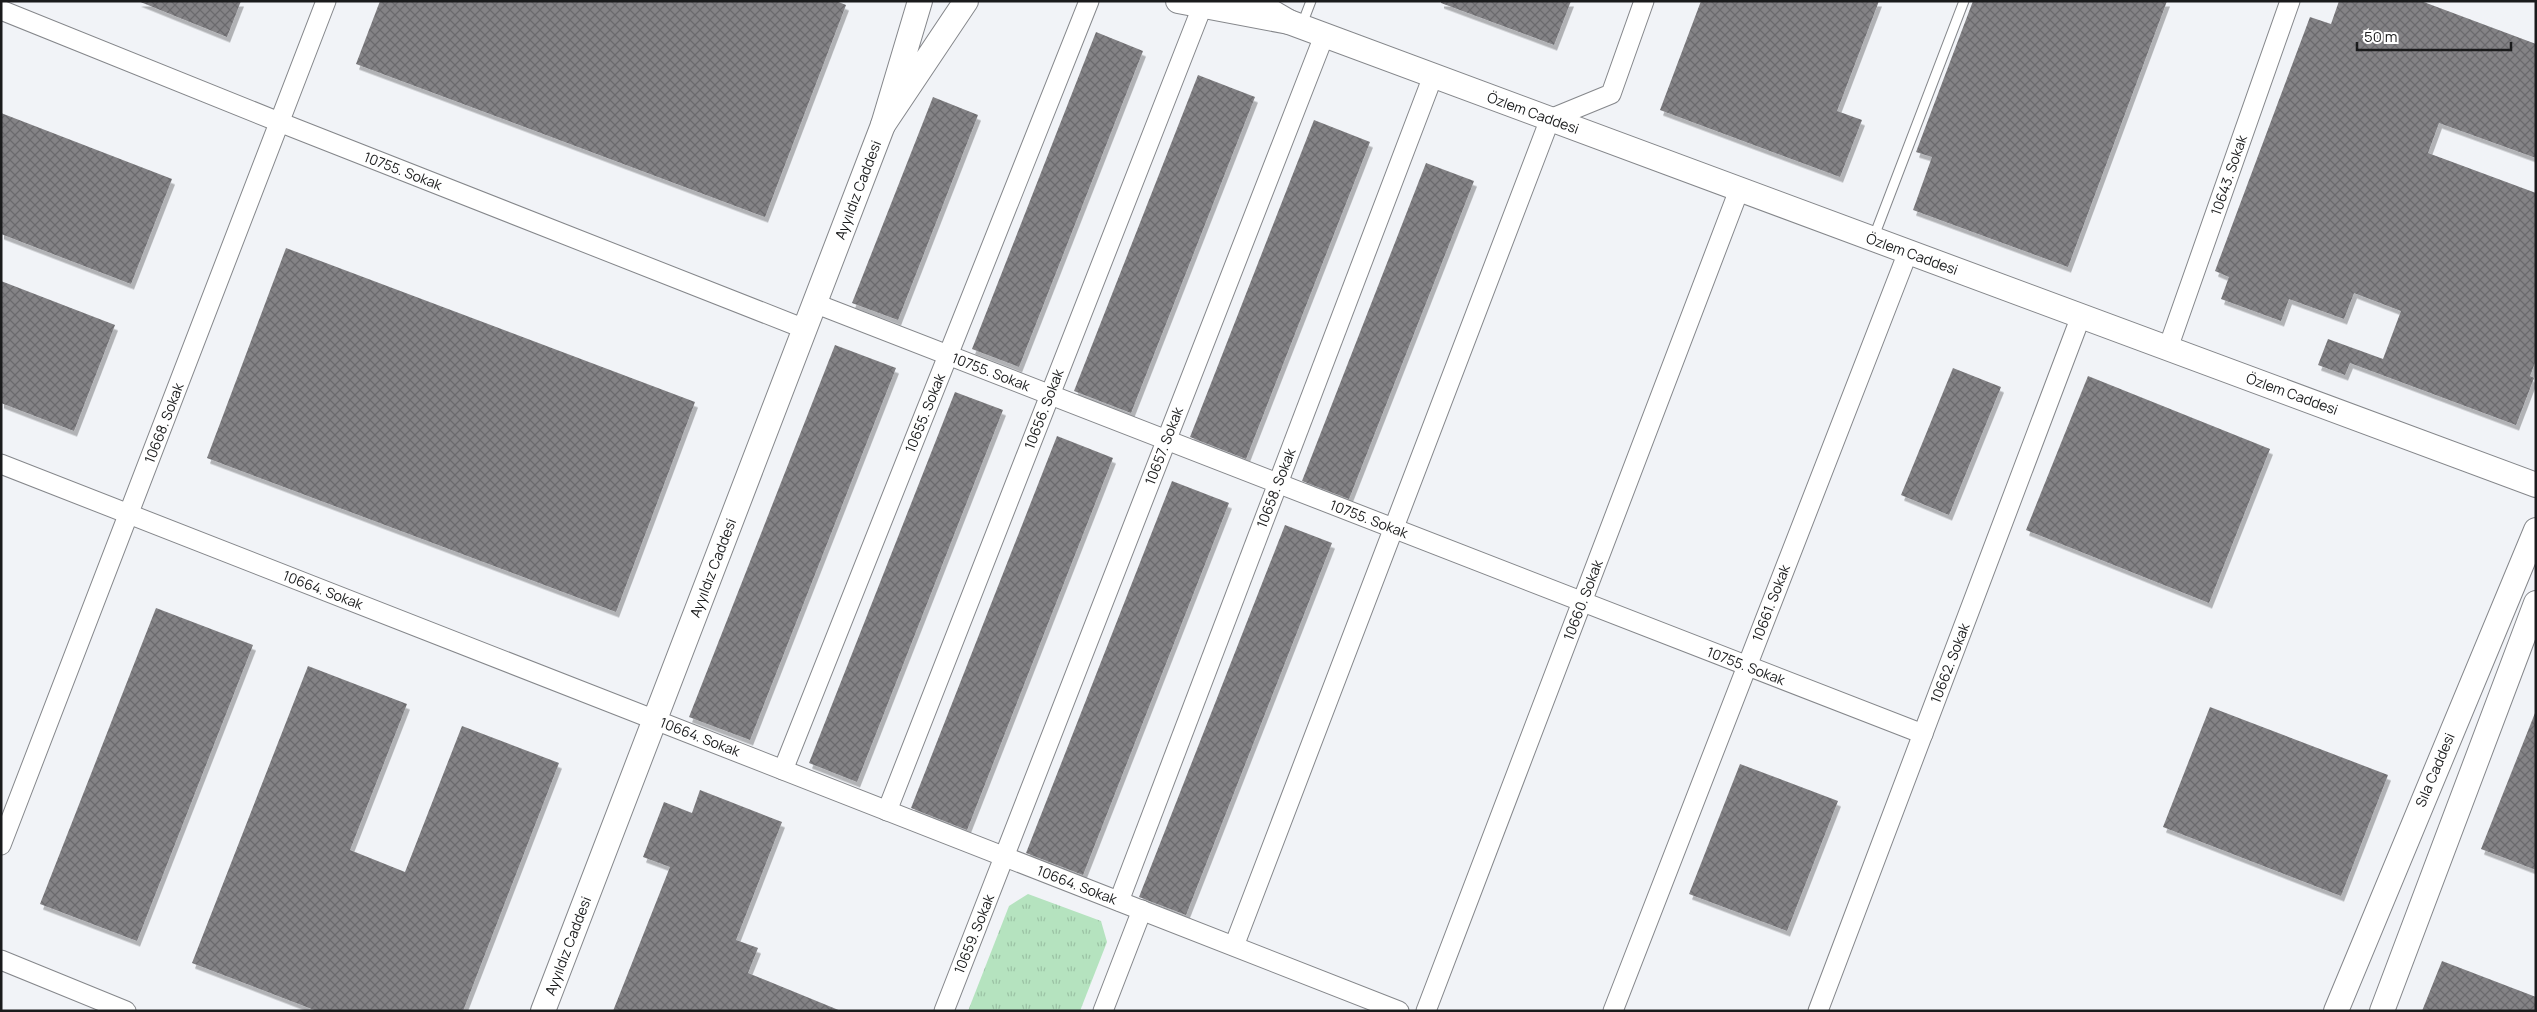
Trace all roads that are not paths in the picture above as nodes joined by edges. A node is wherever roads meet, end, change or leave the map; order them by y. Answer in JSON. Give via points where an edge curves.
{"nodes":[{"id":1,"x":326,"y":1,"type":"edge"},
{"id":2,"x":920,"y":1,"type":"edge"},
{"id":3,"x":966,"y":1,"type":"edge"},
{"id":4,"x":1089,"y":1,"type":"edge"},
{"id":5,"x":1178,"y":1,"type":"edge"},
{"id":6,"x":1253,"y":1,"type":"edge"},
{"id":7,"x":1311,"y":1,"type":"edge"},
{"id":8,"x":1644,"y":1,"type":"edge"},
{"id":9,"x":1964,"y":1,"type":"edge"},
{"id":10,"x":2290,"y":1,"type":"edge"},
{"id":11,"x":1202,"y":7,"type":"junction"},
{"id":12,"x":1,"y":10,"type":"edge"},
{"id":13,"x":1295,"y":25,"type":"junction"},
{"id":14,"x":1324,"y":36,"type":"junction"},
{"id":15,"x":1433,"y":76,"type":"junction"},
{"id":16,"x":1550,"y":119,"type":"junction"},
{"id":17,"x":279,"y":122,"type":"junction"},
{"id":18,"x":883,"y":125,"type":"junction"},
{"id":19,"x":1740,"y":190,"type":"junction"},
{"id":20,"x":1873,"y":239,"type":"junction"},
{"id":21,"x":1908,"y":252,"type":"junction"},
{"id":22,"x":814,"y":303,"type":"junction"},
{"id":23,"x":2081,"y":316,"type":"junction"},
{"id":24,"x":805,"y":329,"type":"junction"},
{"id":25,"x":2168,"y":348,"type":"junction"},
{"id":26,"x":948,"y":355,"type":"junction"},
{"id":27,"x":1050,"y":395,"type":"junction"},
{"id":28,"x":1166,"y":440,"type":"junction"},
{"id":29,"x":1,"y":464,"type":"edge"},
{"id":30,"x":1278,"y":484,"type":"junction"},
{"id":31,"x":2536,"y":485,"type":"edge"},
{"id":32,"x":129,"y":514,"type":"junction"},
{"id":33,"x":1394,"y":528,"type":"junction"},
{"id":34,"x":2536,"y":530,"type":"edge"},
{"id":35,"x":1582,"y":602,"type":"junction"},
{"id":36,"x":2536,"y":603,"type":"edge"},
{"id":37,"x":1747,"y":666,"type":"junction"},
{"id":38,"x":655,"y":720,"type":"junction"},
{"id":39,"x":1923,"y":734,"type":"junction"},
{"id":40,"x":783,"y":770,"type":"junction"},
{"id":41,"x":887,"y":811,"type":"junction"},
{"id":42,"x":1,"y":844,"type":"edge"},
{"id":43,"x":1005,"y":856,"type":"junction"},
{"id":44,"x":1119,"y":901,"type":"junction"},
{"id":45,"x":1142,"y":910,"type":"junction"},
{"id":46,"x":1234,"y":946,"type":"junction"},
{"id":47,"x":1,"y":960,"type":"edge"},
{"id":48,"x":126,"y":1011,"type":"edge"},
{"id":49,"x":543,"y":1011,"type":"edge"},
{"id":50,"x":944,"y":1011,"type":"edge"},
{"id":51,"x":1103,"y":1011,"type":"edge"},
{"id":52,"x":1398,"y":1011,"type":"edge"},
{"id":53,"x":1426,"y":1011,"type":"edge"},
{"id":54,"x":1613,"y":1011,"type":"edge"},
{"id":55,"x":1818,"y":1011,"type":"edge"},
{"id":56,"x":2336,"y":1011,"type":"edge"},
{"id":57,"x":2382,"y":1011,"type":"edge"}],
"edges":[{"from":1,"to":17,"type":"street","name":"10668. Sokak"},
{"from":2,"to":18,"type":"street","name":"Ayyıldız Caddesi"},
{"from":3,"to":18,"type":"street","name":"Ayyıldız Caddesi"},
{"from":4,"to":26,"type":"street","name":"10655. Sokak"},
{"from":5,"to":11,"type":"street","name":"Özlem Caddesi"},
{"from":6,"to":13,"type":"street","name":"Özlem Caddesi"},
{"from":7,"to":13,"type":"lane"},
{"from":8,"to":16,"type":"street","via":[[1611,94]]},
{"from":9,"to":20,"type":"lane"},
{"from":10,"to":25,"type":"street","name":"10643. Sokak"},
{"from":11,"to":13,"type":"street","name":"Özlem Caddesi"},
{"from":11,"to":27,"type":"street","name":"10656. Sokak"},
{"from":12,"to":17,"type":"street","name":"10755. Sokak"},
{"from":13,"to":14,"type":"street","name":"Özlem Caddesi"},
{"from":14,"to":15,"type":"street","name":"Özlem Caddesi"},
{"from":14,"to":28,"type":"street","name":"10657. Sokak"},
{"from":15,"to":16,"type":"street","name":"Özlem Caddesi"},
{"from":15,"to":30,"type":"street","name":"10658. Sokak"},
{"from":16,"to":19,"type":"street","name":"Özlem Caddesi"},
{"from":16,"to":33,"type":"street"},
{"from":17,"to":24,"type":"street","name":"10755. Sokak"},
{"from":17,"to":32,"type":"street","name":"10668. Sokak"},
{"from":18,"to":22,"type":"street","name":"Ayyıldız Caddesi"},
{"from":19,"to":20,"type":"street","name":"Özlem Caddesi"},
{"from":19,"to":35,"type":"street","name":"10660. Sokak"},
{"from":20,"to":21,"type":"street","name":"Özlem Caddesi"},
{"from":21,"to":23,"type":"street","name":"Özlem Caddesi"},
{"from":21,"to":37,"type":"street","name":"10661. Sokak"},
{"from":22,"to":24,"type":"street","name":"Ayyıldız Caddesi"},
{"from":22,"to":26,"type":"street","name":"10755. Sokak"},
{"from":23,"to":25,"type":"street","name":"Özlem Caddesi"},
{"from":23,"to":39,"type":"street","name":"10662. Sokak"},
{"from":24,"to":38,"type":"street","name":"Ayyıldız Caddesi"},
{"from":25,"to":31,"type":"street","name":"Özlem Caddesi"},
{"from":26,"to":27,"type":"street","name":"10755. Sokak"},
{"from":26,"to":40,"type":"street","name":"10655. Sokak"},
{"from":27,"to":28,"type":"street","name":"10755. Sokak"},
{"from":27,"to":41,"type":"street","name":"10656. Sokak"},
{"from":28,"to":30,"type":"street","name":"10755. Sokak"},
{"from":28,"to":43,"type":"street","name":"10657. Sokak"},
{"from":29,"to":32,"type":"street","name":"10664. Sokak"},
{"from":30,"to":33,"type":"street","name":"10755. Sokak"},
{"from":30,"to":44,"type":"street","name":"10658. Sokak"},
{"from":32,"to":38,"type":"street","name":"10664. Sokak"},
{"from":32,"to":42,"type":"street","name":"10668. Sokak"},
{"from":33,"to":35,"type":"street","name":"10755. Sokak"},
{"from":33,"to":46,"type":"street"},
{"from":34,"to":56,"type":"street","name":"Sıla Caddesi"},
{"from":35,"to":37,"type":"street","name":"10755. Sokak"},
{"from":35,"to":53,"type":"street","name":"10660. Sokak"},
{"from":36,"to":57,"type":"street"},
{"from":37,"to":39,"type":"street","name":"10755. Sokak"},
{"from":37,"to":54,"type":"street","name":"10661. Sokak"},
{"from":38,"to":40,"type":"street","name":"10664. Sokak"},
{"from":38,"to":49,"type":"street","name":"Ayyıldız Caddesi"},
{"from":39,"to":55,"type":"street","name":"10662. Sokak"},
{"from":40,"to":41,"type":"street","name":"10664. Sokak"},
{"from":41,"to":43,"type":"street","name":"10664. Sokak"},
{"from":43,"to":44,"type":"street","name":"10664. Sokak"},
{"from":43,"to":50,"type":"street","name":"10659. Sokak"},
{"from":44,"to":45,"type":"street","name":"10664. Sokak"},
{"from":45,"to":46,"type":"street","name":"10664. Sokak"},
{"from":45,"to":51,"type":"street"},
{"from":46,"to":52,"type":"street","name":"10664. Sokak"},
{"from":47,"to":48,"type":"street"}]}
